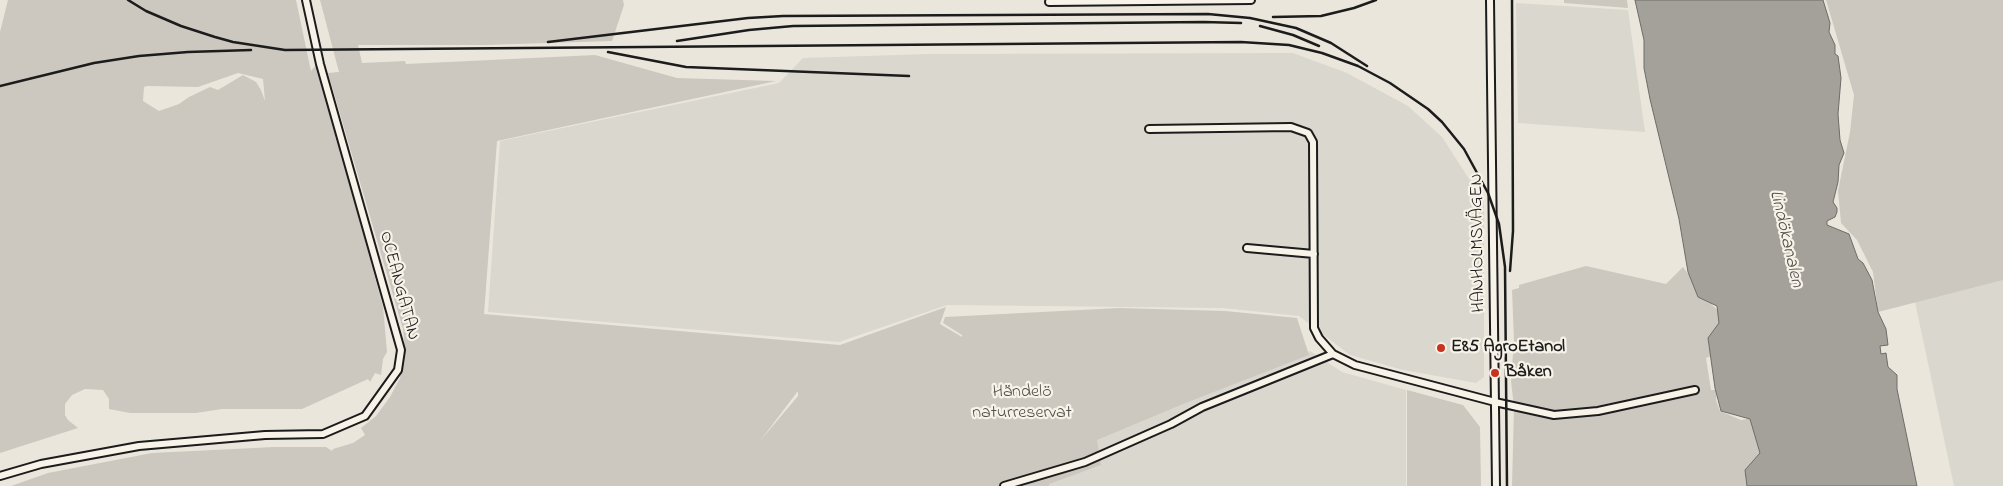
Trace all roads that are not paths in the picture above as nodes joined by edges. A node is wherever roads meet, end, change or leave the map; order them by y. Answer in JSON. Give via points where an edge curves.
{"nodes":[{"id":1,"x":306,"y":0,"type":"edge"},
{"id":2,"x":1251,"y":0,"type":"edge"},
{"id":3,"x":1490,"y":0,"type":"edge"},
{"id":4,"x":1048,"y":2,"type":"dead end"},
{"id":5,"x":1149,"y":129,"type":"dead end"},
{"id":6,"x":1247,"y":248,"type":"dead end"},
{"id":7,"x":1314,"y":254,"type":"junction"},
{"id":8,"x":1333,"y":354,"type":"junction"},
{"id":9,"x":1694,"y":390,"type":"dead end"},
{"id":10,"x":1495,"y":402,"type":"junction"},
{"id":11,"x":0,"y":476,"type":"edge"},
{"id":12,"x":1004,"y":486,"type":"edge"},
{"id":13,"x":1496,"y":486,"type":"edge"}],
"edges":[{"from":1,"to":11,"type":"street","name":"OCEANGATAN","via":[[320,64],[401,350],[398,370],[365,416],[323,434],[265,435],[139,446],[41,464]]},
{"from":2,"to":4,"type":"street"},
{"from":3,"to":10,"type":"street","name":"HANHOLMSVÄGEN"},
{"from":5,"to":7,"type":"street","via":[[1292,127],[1308,133],[1313,142]]},
{"from":6,"to":7,"type":"street"},
{"from":7,"to":8,"type":"street","via":[[1314,328]]},
{"from":8,"to":10,"type":"street","via":[[1355,365]]},
{"from":8,"to":12,"type":"street","via":[[1202,407],[1086,462]]},
{"from":9,"to":10,"type":"street","via":[[1598,411],[1554,415]]},
{"from":10,"to":13,"type":"street","name":"HANHOLMSVÄGEN"}]}
